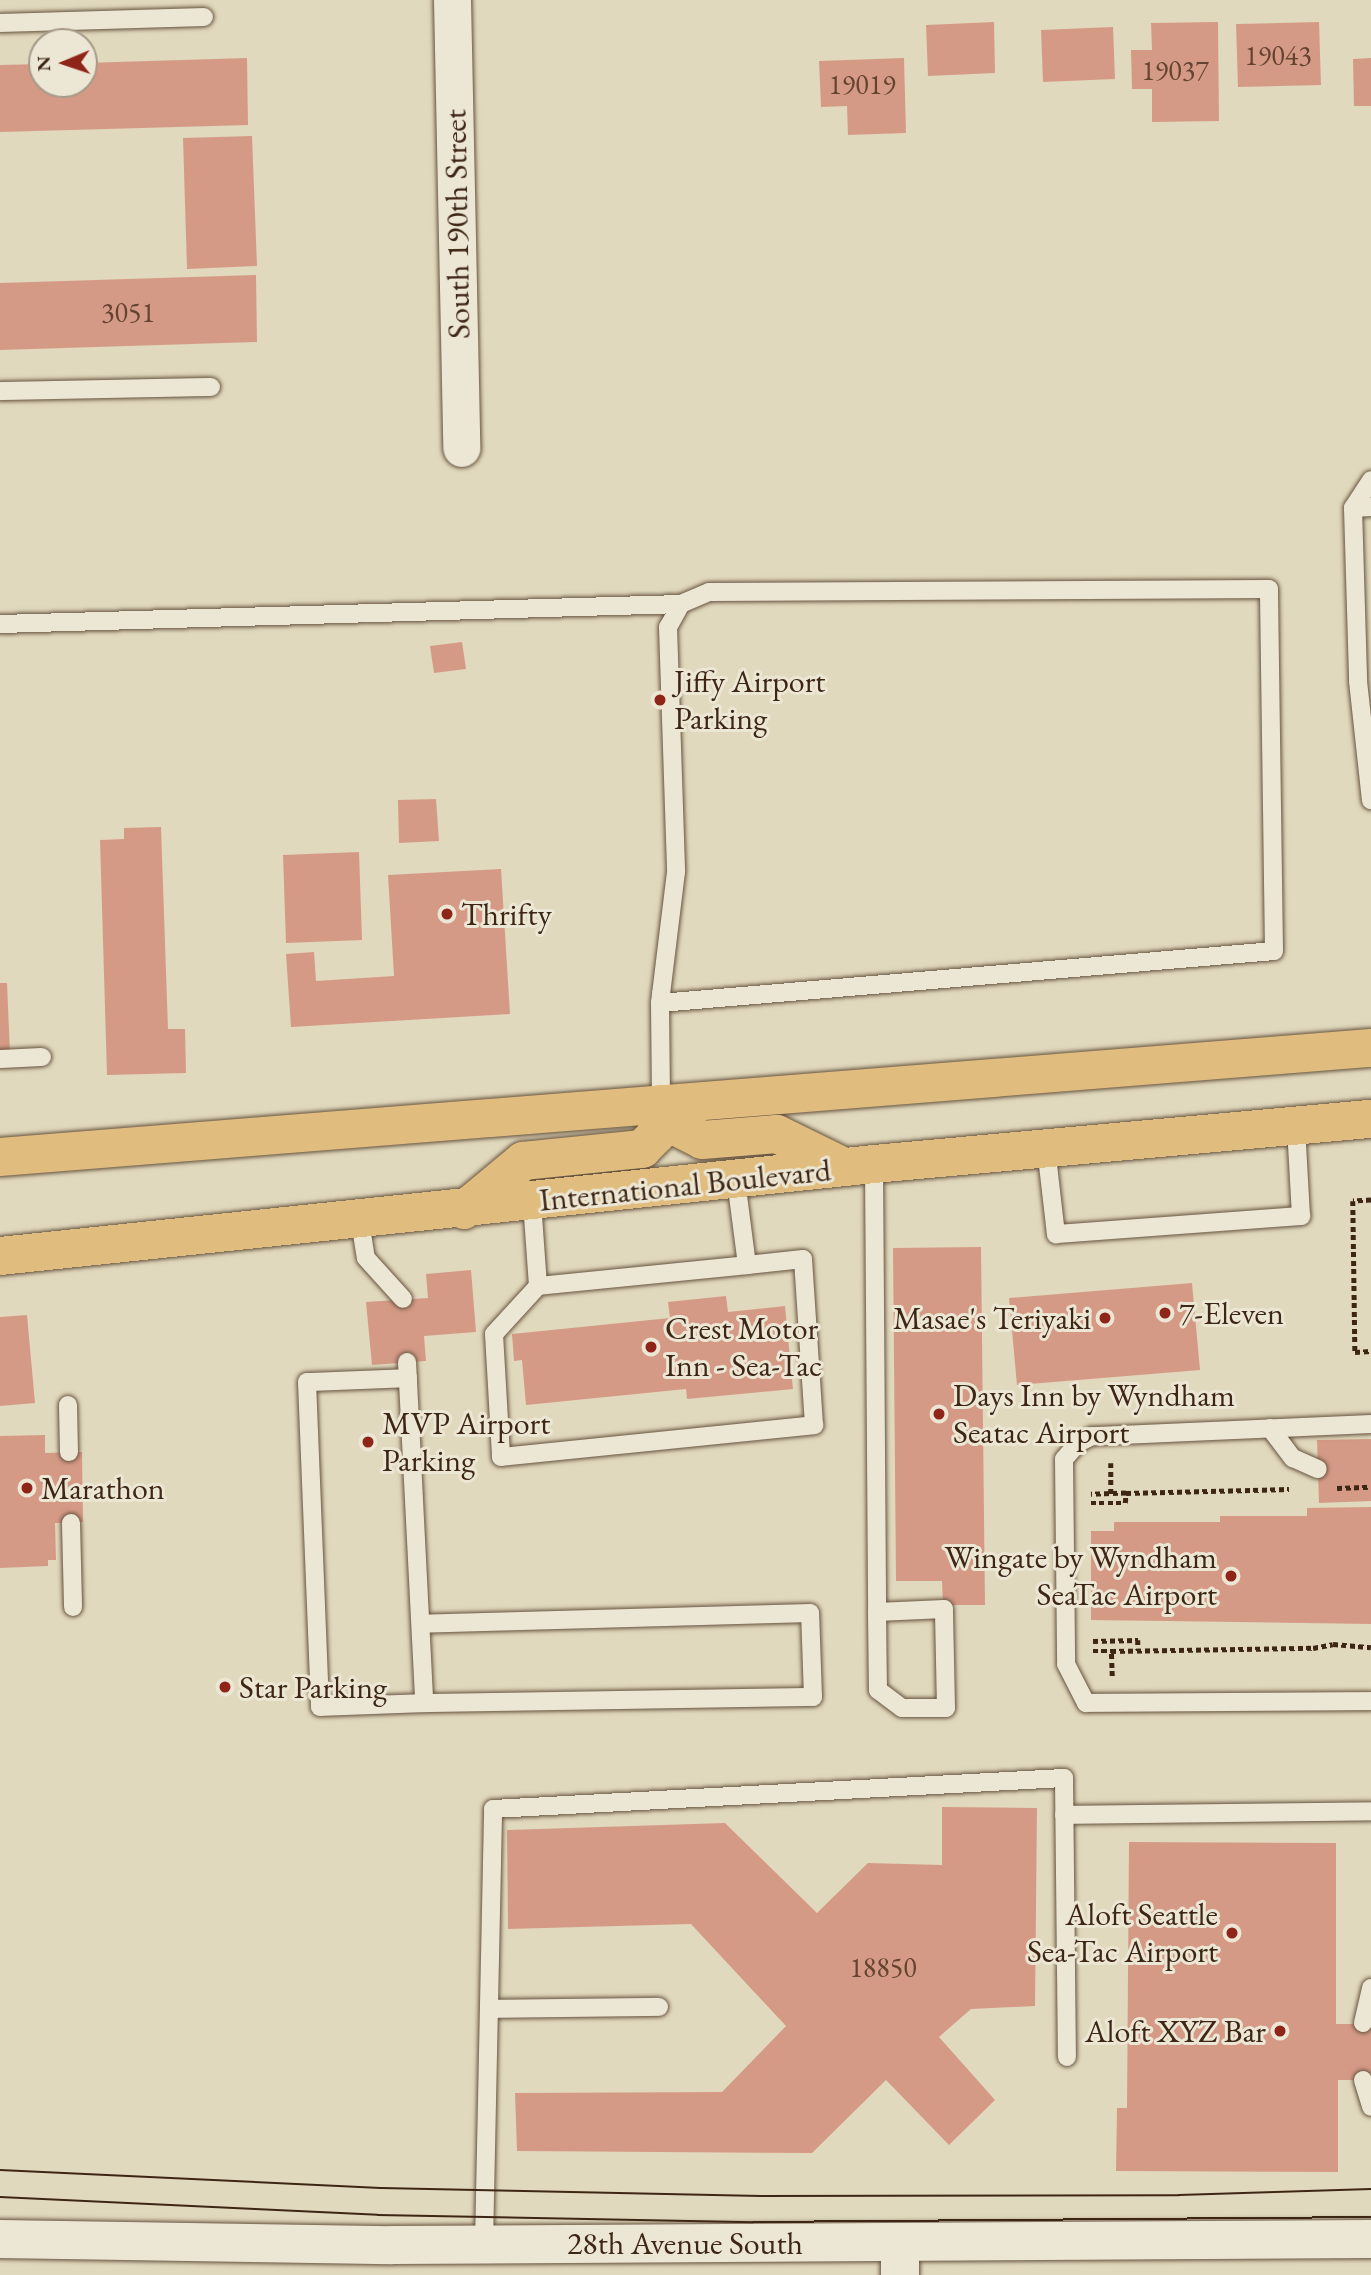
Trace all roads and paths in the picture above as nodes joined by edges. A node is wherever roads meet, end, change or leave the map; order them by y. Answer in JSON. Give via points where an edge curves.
{"nodes":[{"id":1,"x":452,"y":0,"type":"edge"},
{"id":2,"x":204,"y":17,"type":"dead end"},
{"id":3,"x":0,"y":23,"type":"edge"},
{"id":4,"x":211,"y":387,"type":"dead end"},
{"id":5,"x":0,"y":391,"type":"edge"},
{"id":6,"x":461,"y":447,"type":"dead end"},
{"id":7,"x":1371,"y":480,"type":"edge"},
{"id":8,"x":1371,"y":507,"type":"edge"},
{"id":9,"x":1353,"y":508,"type":"junction"},
{"id":10,"x":681,"y":604,"type":"junction"},
{"id":11,"x":0,"y":624,"type":"edge"},
{"id":12,"x":1371,"y":800,"type":"edge"},
{"id":13,"x":660,"y":1003,"type":"junction"},
{"id":14,"x":1371,"y":1048,"type":"edge"},
{"id":15,"x":42,"y":1057,"type":"dead end"},
{"id":16,"x":0,"y":1059,"type":"edge"},
{"id":17,"x":662,"y":1104,"type":"junction"},
{"id":18,"x":1371,"y":1119,"type":"edge"},
{"id":19,"x":1296,"y":1126,"type":"junction"},
{"id":20,"x":1046,"y":1148,"type":"junction"},
{"id":21,"x":0,"y":1157,"type":"edge"},
{"id":22,"x":859,"y":1166,"type":"junction"},
{"id":23,"x":736,"y":1180,"type":"junction"},
{"id":24,"x":1371,"y":1200,"type":"edge"},
{"id":25,"x":532,"y":1202,"type":"junction"},
{"id":26,"x":464,"y":1210,"type":"junction"},
{"id":27,"x":360,"y":1221,"type":"junction"},
{"id":28,"x":0,"y":1256,"type":"edge"},
{"id":29,"x":747,"y":1265,"type":"junction"},
{"id":30,"x":538,"y":1286,"type":"junction"},
{"id":31,"x":403,"y":1300,"type":"dead end"},
{"id":32,"x":1371,"y":1351,"type":"edge"},
{"id":33,"x":68,"y":1405,"type":"dead end"},
{"id":34,"x":1371,"y":1424,"type":"edge"},
{"id":35,"x":1270,"y":1428,"type":"junction"},
{"id":36,"x":69,"y":1452,"type":"dead end"},
{"id":37,"x":1318,"y":1469,"type":"dead end"},
{"id":38,"x":1371,"y":1487,"type":"edge"},
{"id":39,"x":1331,"y":1488,"type":"dead end"},
{"id":40,"x":1304,"y":1489,"type":"dead end"},
{"id":41,"x":1126,"y":1493,"type":"junction"},
{"id":42,"x":1078,"y":1494,"type":"dead end"},
{"id":43,"x":1085,"y":1503,"type":"dead end"},
{"id":44,"x":71,"y":1523,"type":"dead end"},
{"id":45,"x":73,"y":1608,"type":"dead end"},
{"id":46,"x":877,"y":1612,"type":"junction"},
{"id":47,"x":421,"y":1624,"type":"junction"},
{"id":48,"x":1085,"y":1641,"type":"dead end"},
{"id":49,"x":1371,"y":1647,"type":"edge"},
{"id":50,"x":1138,"y":1650,"type":"junction"},
{"id":51,"x":1371,"y":1701,"type":"edge"},
{"id":52,"x":424,"y":1703,"type":"junction"},
{"id":53,"x":1112,"y":1703,"type":"junction"},
{"id":54,"x":1371,"y":1811,"type":"edge"},
{"id":55,"x":1064,"y":1815,"type":"junction"},
{"id":56,"x":1371,"y":1988,"type":"edge"},
{"id":57,"x":659,"y":2007,"type":"dead end"},
{"id":58,"x":489,"y":2009,"type":"junction"},
{"id":59,"x":1363,"y":2024,"type":"dead end"},
{"id":60,"x":1067,"y":2057,"type":"dead end"},
{"id":61,"x":1363,"y":2080,"type":"dead end"},
{"id":62,"x":1371,"y":2107,"type":"edge"},
{"id":63,"x":0,"y":2239,"type":"edge"},
{"id":64,"x":1371,"y":2239,"type":"edge"},
{"id":65,"x":484,"y":2244,"type":"junction"},
{"id":66,"x":900,"y":2258,"type":"edge"}],
"edges":[{"from":1,"to":6,"type":"street","name":"South 190th Street"},
{"from":2,"to":3,"type":"lane"},
{"from":4,"to":5,"type":"lane"},
{"from":7,"to":9,"type":"lane"},
{"from":8,"to":9,"type":"lane"},
{"from":9,"to":12,"type":"lane","via":[[1358,681]]},
{"from":10,"to":11,"type":"lane"},
{"from":10,"to":13,"type":"lane","via":[[668,627],[676,872]]},
{"from":10,"to":13,"type":"lane","via":[[709,592],[1269,589],[1274,951]]},
{"from":13,"to":17,"type":"lane"},
{"from":14,"to":17,"type":"main road"},
{"from":15,"to":16,"type":"lane"},
{"from":17,"to":21,"type":"main road"},
{"from":17,"to":22,"type":"main road","via":[[675,1126],[702,1140],[777,1134]]},
{"from":17,"to":26,"type":"main road","via":[[656,1135],[642,1149],[523,1161]]},
{"from":18,"to":19,"type":"main road","name":"International Boulevard"},
{"from":19,"to":20,"type":"main road","name":"International Boulevard"},
{"from":19,"to":20,"type":"lane","via":[[1301,1216],[1056,1234]]},
{"from":20,"to":22,"type":"main road","name":"International Boulevard"},
{"from":22,"to":23,"type":"main road","name":"International Boulevard"},
{"from":22,"to":46,"type":"lane"},
{"from":23,"to":25,"type":"main road","name":"International Boulevard"},
{"from":23,"to":29,"type":"lane"},
{"from":24,"to":32,"type":"path","via":[[1353,1200],[1354,1352]]},
{"from":25,"to":26,"type":"main road","name":"International Boulevard"},
{"from":25,"to":30,"type":"lane"},
{"from":26,"to":27,"type":"main road","name":"International Boulevard"},
{"from":27,"to":28,"type":"main road","name":"International Boulevard"},
{"from":27,"to":31,"type":"lane","via":[[366,1258]]},
{"from":29,"to":30,"type":"lane"},
{"from":29,"to":30,"type":"lane","via":[[803,1259],[814,1425],[501,1457],[494,1334]]},
{"from":33,"to":36,"type":"lane"},
{"from":34,"to":35,"type":"lane"},
{"from":35,"to":37,"type":"lane","via":[[1293,1458]]},
{"from":35,"to":53,"type":"lane","via":[[1093,1436],[1078,1443],[1065,1459],[1066,1664],[1086,1703]]},
{"from":38,"to":39,"type":"path"},
{"from":40,"to":41,"type":"path"},
{"from":41,"to":42,"type":"path"},
{"from":41,"to":43,"type":"path","via":[[1125,1503]]},
{"from":44,"to":45,"type":"lane"},
{"from":46,"to":46,"type":"lane","via":[[878,1690],[902,1708],[946,1708],[944,1609]]},
{"from":47,"to":52,"type":"lane"},
{"from":47,"to":52,"type":"lane","via":[[408,1370],[307,1382],[320,1707]]},
{"from":47,"to":52,"type":"lane","via":[[810,1613],[813,1697]]},
{"from":48,"to":50,"type":"path","via":[[1138,1640]]},
{"from":49,"to":50,"type":"path"},
{"from":50,"to":53,"type":"path","via":[[1111,1651]]},
{"from":51,"to":53,"type":"lane"},
{"from":54,"to":55,"type":"lane"},
{"from":55,"to":58,"type":"lane","via":[[1064,1778],[493,1809]]},
{"from":55,"to":60,"type":"lane"},
{"from":56,"to":59,"type":"lane"},
{"from":57,"to":58,"type":"lane"},
{"from":58,"to":65,"type":"lane"},
{"from":61,"to":62,"type":"lane"},
{"from":63,"to":65,"type":"main road","name":"28th Avenue South"},
{"from":64,"to":66,"type":"main road","name":"28th Avenue South"},
{"from":65,"to":66,"type":"main road","name":"28th Avenue South"}]}
